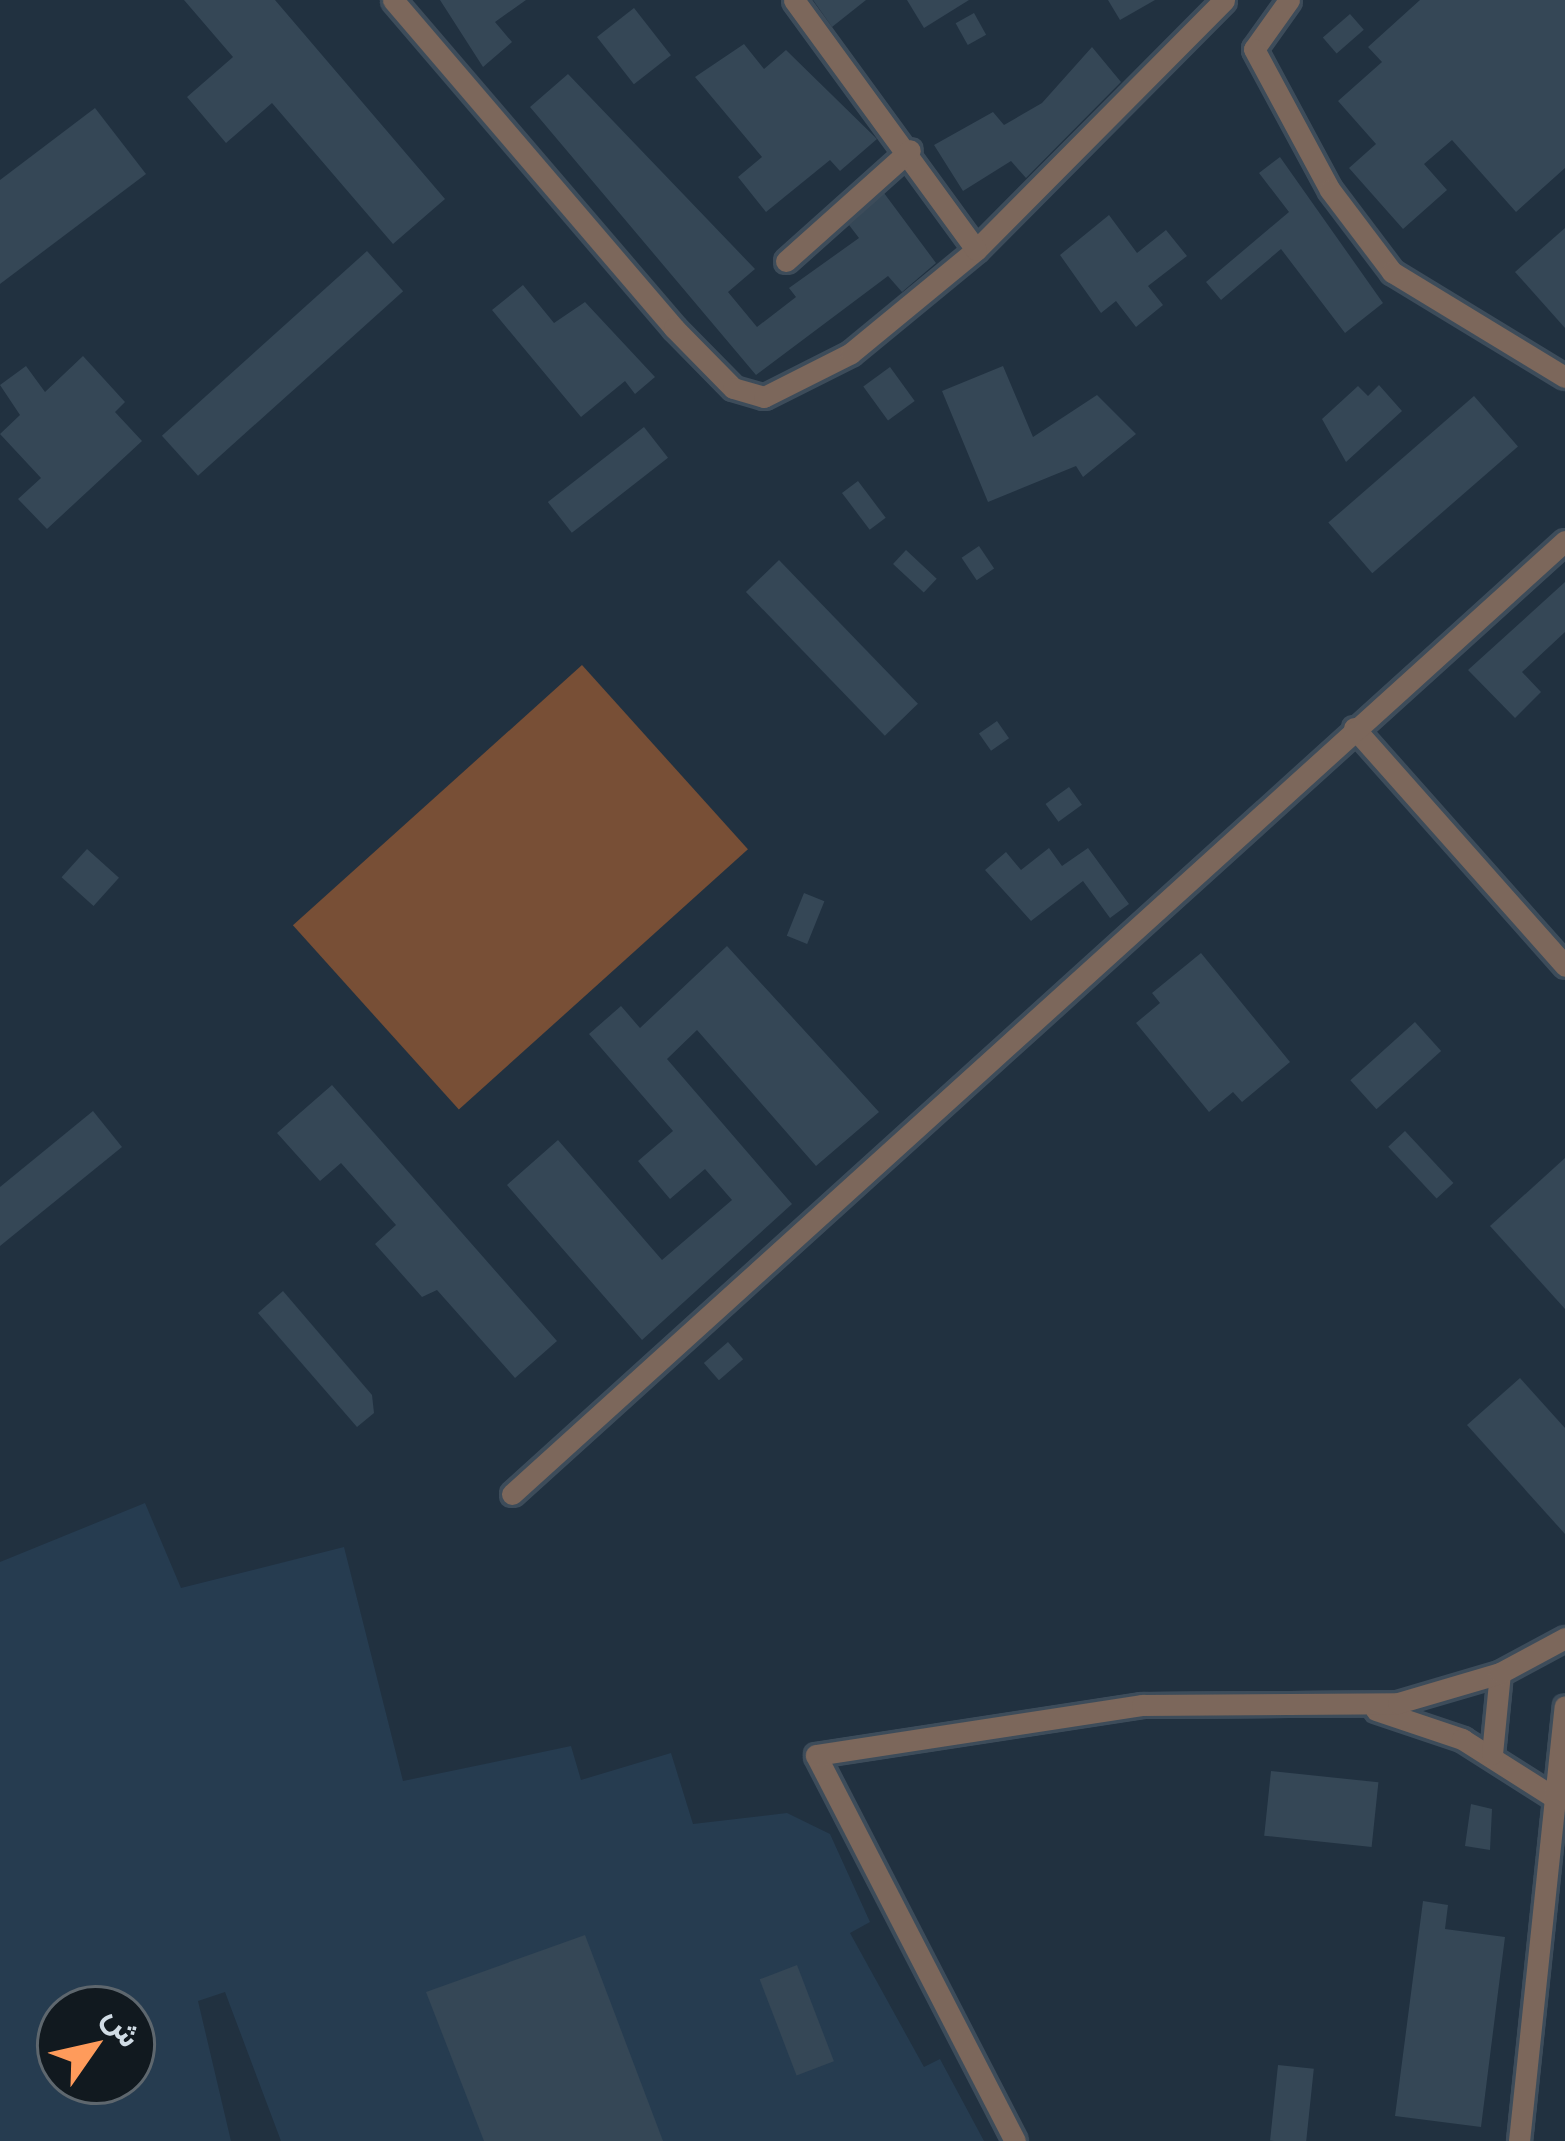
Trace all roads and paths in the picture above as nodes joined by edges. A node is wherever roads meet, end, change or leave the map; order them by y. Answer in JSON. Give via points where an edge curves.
{"nodes":[{"id":1,"x":393,"y":0,"type":"edge"},
{"id":2,"x":794,"y":0,"type":"edge"},
{"id":3,"x":1224,"y":0,"type":"edge"},
{"id":4,"x":1289,"y":0,"type":"edge"},
{"id":5,"x":910,"y":150,"type":"junction"},
{"id":6,"x":976,"y":250,"type":"junction"},
{"id":7,"x":786,"y":261,"type":"dead end"},
{"id":8,"x":1565,"y":347,"type":"edge"},
{"id":9,"x":1546,"y":364,"type":"junction"},
{"id":10,"x":1565,"y":377,"type":"edge"},
{"id":11,"x":1565,"y":541,"type":"edge"},
{"id":12,"x":1354,"y":728,"type":"junction"},
{"id":13,"x":1565,"y":966,"type":"edge"},
{"id":14,"x":512,"y":1494,"type":"dead end"},
{"id":15,"x":1565,"y":1638,"type":"edge"},
{"id":16,"x":1500,"y":1673,"type":"junction"},
{"id":17,"x":1565,"y":1706,"type":"edge"},
{"id":18,"x":1364,"y":1708,"type":"junction"},
{"id":19,"x":1492,"y":1754,"type":"junction"},
{"id":20,"x":1555,"y":1798,"type":"junction"},
{"id":21,"x":1015,"y":2141,"type":"edge"},
{"id":22,"x":1519,"y":2141,"type":"edge"}],
"edges":[{"from":1,"to":6,"type":"street","via":[[733,388],[764,397],[814,379]]},
{"from":2,"to":5,"type":"street"},
{"from":3,"to":6,"type":"street"},
{"from":4,"to":9,"type":"street","via":[[1254,50],[1330,190],[1392,272]]},
{"from":5,"to":6,"type":"street"},
{"from":5,"to":7,"type":"street"},
{"from":8,"to":9,"type":"street"},
{"from":9,"to":10,"type":"street"},
{"from":11,"to":12,"type":"street"},
{"from":12,"to":13,"type":"street"},
{"from":12,"to":14,"type":"street"},
{"from":15,"to":16,"type":"street"},
{"from":16,"to":18,"type":"street"},
{"from":16,"to":19,"type":"street"},
{"from":17,"to":20,"type":"street"},
{"from":18,"to":19,"type":"street"},
{"from":18,"to":21,"type":"street","via":[[1142,1705],[816,1755]]},
{"from":19,"to":20,"type":"street"},
{"from":20,"to":22,"type":"street"}]}
